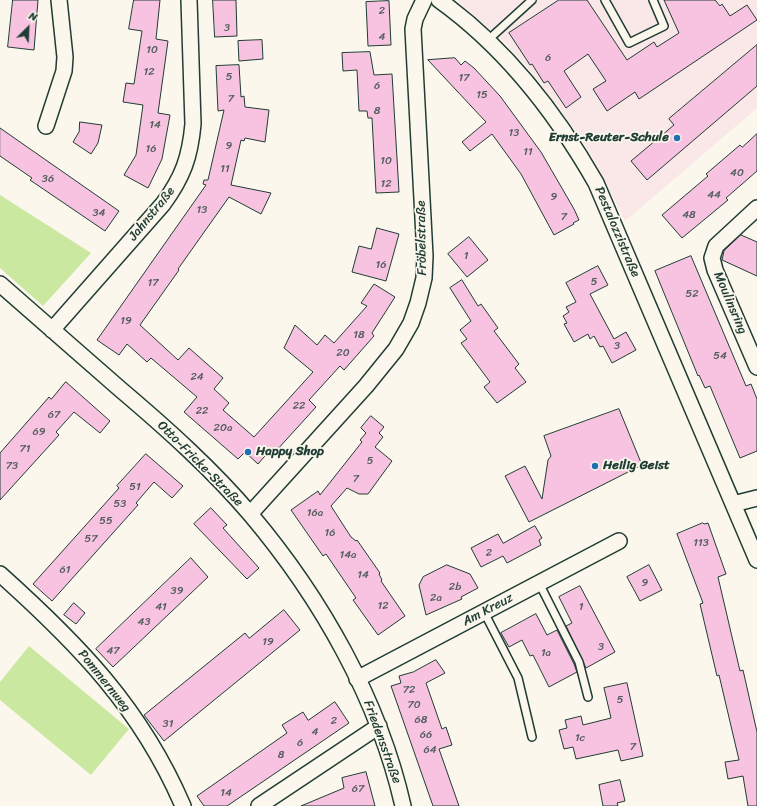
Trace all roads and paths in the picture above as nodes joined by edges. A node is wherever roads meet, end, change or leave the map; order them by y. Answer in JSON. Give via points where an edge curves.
{"nodes":[{"id":1,"x":59,"y":0,"type":"edge"},
{"id":2,"x":189,"y":0,"type":"edge"},
{"id":3,"x":424,"y":0,"type":"edge"},
{"id":4,"x":439,"y":0,"type":"edge"},
{"id":5,"x":532,"y":0,"type":"edge"},
{"id":6,"x":605,"y":0,"type":"edge"},
{"id":7,"x":653,"y":0,"type":"edge"},
{"id":8,"x":488,"y":40,"type":"junction"},
{"id":9,"x":46,"y":126,"type":"dead end"},
{"id":10,"x":757,"y":208,"type":"edge"},
{"id":11,"x":0,"y":284,"type":"edge"},
{"id":12,"x":52,"y":330,"type":"junction"},
{"id":13,"x":757,"y":367,"type":"edge"},
{"id":14,"x":757,"y":498,"type":"edge"},
{"id":15,"x":733,"y":504,"type":"junction"},
{"id":16,"x":250,"y":514,"type":"junction"},
{"id":17,"x":620,"y":540,"type":"dead end"},
{"id":18,"x":757,"y":560,"type":"edge"},
{"id":19,"x":0,"y":574,"type":"edge"},
{"id":20,"x":538,"y":583,"type":"junction"},
{"id":21,"x":484,"y":612,"type":"junction"},
{"id":22,"x":357,"y":679,"type":"junction"},
{"id":23,"x":588,"y":697,"type":"dead end"},
{"id":24,"x":379,"y":726,"type":"junction"},
{"id":25,"x":532,"y":737,"type":"dead end"},
{"id":26,"x":183,"y":806,"type":"edge"},
{"id":27,"x":259,"y":806,"type":"edge"},
{"id":28,"x":403,"y":806,"type":"edge"}],
"edges":[{"from":1,"to":9,"type":"street","via":[[64,71]]},
{"from":2,"to":12,"type":"street","name":"Jahnstraße","via":[[193,124],[184,169],[163,204]]},
{"from":3,"to":16,"type":"street","name":"Fröbelstraße","via":[[413,29],[425,256],[424,278],[415,312],[405,334],[382,367]]},
{"from":4,"to":8,"type":"street","name":"Pestalozzistraße"},
{"from":5,"to":8,"type":"lane"},
{"from":6,"to":7,"type":"lane","via":[[629,43],[664,26]]},
{"from":8,"to":15,"type":"street","name":"Pestalozzistraße","via":[[547,107],[596,183]]},
{"from":10,"to":13,"type":"street","name":"Moulinsring","via":[[716,246],[712,258]]},
{"from":11,"to":12,"type":"street","name":"Otto-Fricke-Straße"},
{"from":12,"to":16,"type":"street","name":"Otto-Fricke-Straße","via":[[163,426]]},
{"from":14,"to":15,"type":"street"},
{"from":15,"to":18,"type":"street","name":"Pestalozzistraße"},
{"from":16,"to":22,"type":"street","name":"Otto-Fricke-Straße","via":[[303,584]]},
{"from":17,"to":20,"type":"street","name":"Am Kreuz"},
{"from":19,"to":26,"type":"street","name":"Pommernweg","via":[[49,618],[109,683],[159,756]]},
{"from":20,"to":21,"type":"street","name":"Am Kreuz"},
{"from":20,"to":23,"type":"lane","via":[[579,662]]},
{"from":21,"to":22,"type":"street","name":"Am Kreuz"},
{"from":21,"to":25,"type":"lane","via":[[520,683]]},
{"from":22,"to":24,"type":"street","name":"Friedensstraße"},
{"from":24,"to":27,"type":"street"},
{"from":24,"to":28,"type":"street","name":"Friedensstraße","via":[[391,759]]}]}
